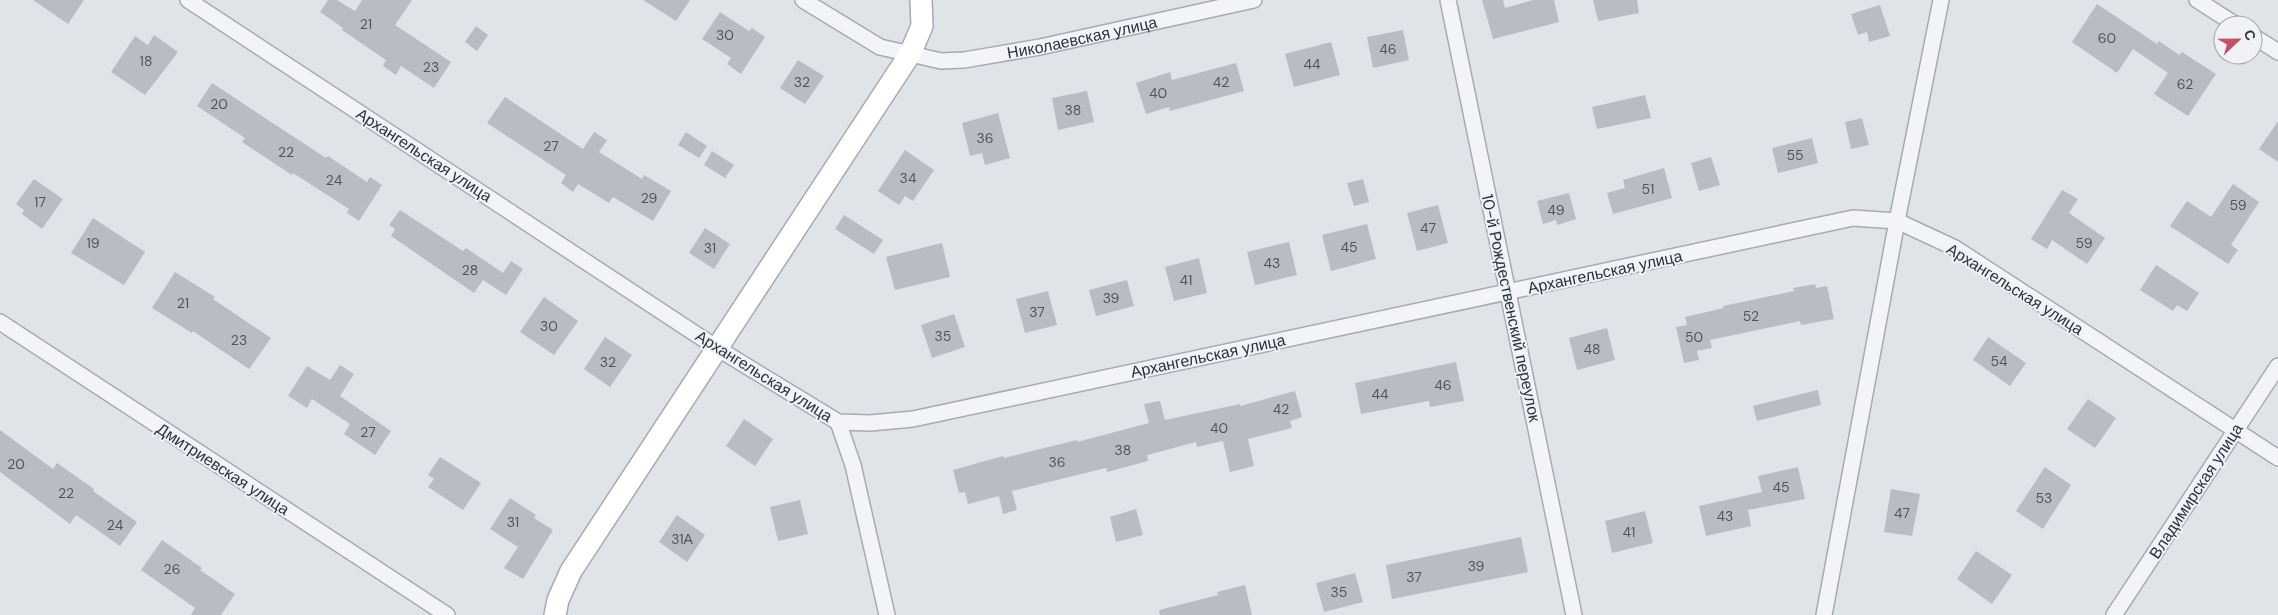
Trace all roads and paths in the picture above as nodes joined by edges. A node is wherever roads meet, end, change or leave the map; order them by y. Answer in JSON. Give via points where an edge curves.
{"nodes":[{"id":1,"x":188,"y":0,"type":"edge"},
{"id":2,"x":803,"y":0,"type":"edge"},
{"id":3,"x":1254,"y":0,"type":"edge"},
{"id":4,"x":1448,"y":0,"type":"edge"},
{"id":5,"x":1941,"y":0,"type":"edge"},
{"id":6,"x":2197,"y":0,"type":"edge"},
{"id":7,"x":925,"y":2,"type":"edge"},
{"id":8,"x":2220,"y":15,"type":"edge"},
{"id":9,"x":2263,"y":42,"type":"edge"},
{"id":10,"x":2278,"y":52,"type":"edge"},
{"id":11,"x":910,"y":54,"type":"junction"},
{"id":12,"x":1897,"y":221,"type":"junction"},
{"id":13,"x":1508,"y":293,"type":"junction"},
{"id":14,"x":0,"y":322,"type":"edge"},
{"id":15,"x":717,"y":348,"type":"junction"},
{"id":16,"x":2278,"y":366,"type":"edge"},
{"id":17,"x":838,"y":422,"type":"junction"},
{"id":18,"x":2236,"y":430,"type":"junction"},
{"id":19,"x":2278,"y":458,"type":"edge"},
{"id":20,"x":446,"y":615,"type":"edge"},
{"id":21,"x":555,"y":615,"type":"edge"},
{"id":22,"x":887,"y":615,"type":"edge"},
{"id":23,"x":1574,"y":615,"type":"edge"},
{"id":24,"x":1824,"y":615,"type":"edge"},
{"id":25,"x":2114,"y":615,"type":"edge"}],
"edges":[{"from":1,"to":15,"type":"street","name":"Архангельская улица"},
{"from":2,"to":11,"type":"street","name":"Николаевская улица","via":[[880,47]]},
{"from":3,"to":11,"type":"street","name":"Николаевская улица","via":[[1040,47],[964,60],[942,61]]},
{"from":4,"to":13,"type":"street","name":"10-й Рождественский переулок"},
{"from":5,"to":12,"type":"street"},
{"from":6,"to":8,"type":"street"},
{"from":7,"to":11,"type":"main road","via":[[922,26]]},
{"from":9,"to":10,"type":"street"},
{"from":11,"to":15,"type":"main road"},
{"from":12,"to":13,"type":"street","name":"Архангельская улица","via":[[1853,218]]},
{"from":12,"to":18,"type":"street","name":"Архангельская улица","via":[[1955,248]]},
{"from":12,"to":24,"type":"street"},
{"from":13,"to":17,"type":"street","name":"Архангельская улица","via":[[913,419]]},
{"from":13,"to":23,"type":"street","name":"10-й Рождественский переулок"},
{"from":14,"to":20,"type":"street","name":"Дмитриевская улица"},
{"from":15,"to":17,"type":"street","name":"Архангельская улица"},
{"from":15,"to":21,"type":"main road","via":[[571,572]]},
{"from":16,"to":18,"type":"street","name":"Владимирская улица"},
{"from":17,"to":22,"type":"street","via":[[853,465]]},
{"from":18,"to":19,"type":"street","name":"Архангельская улица"},
{"from":18,"to":25,"type":"street","name":"Владимирская улица"}]}
